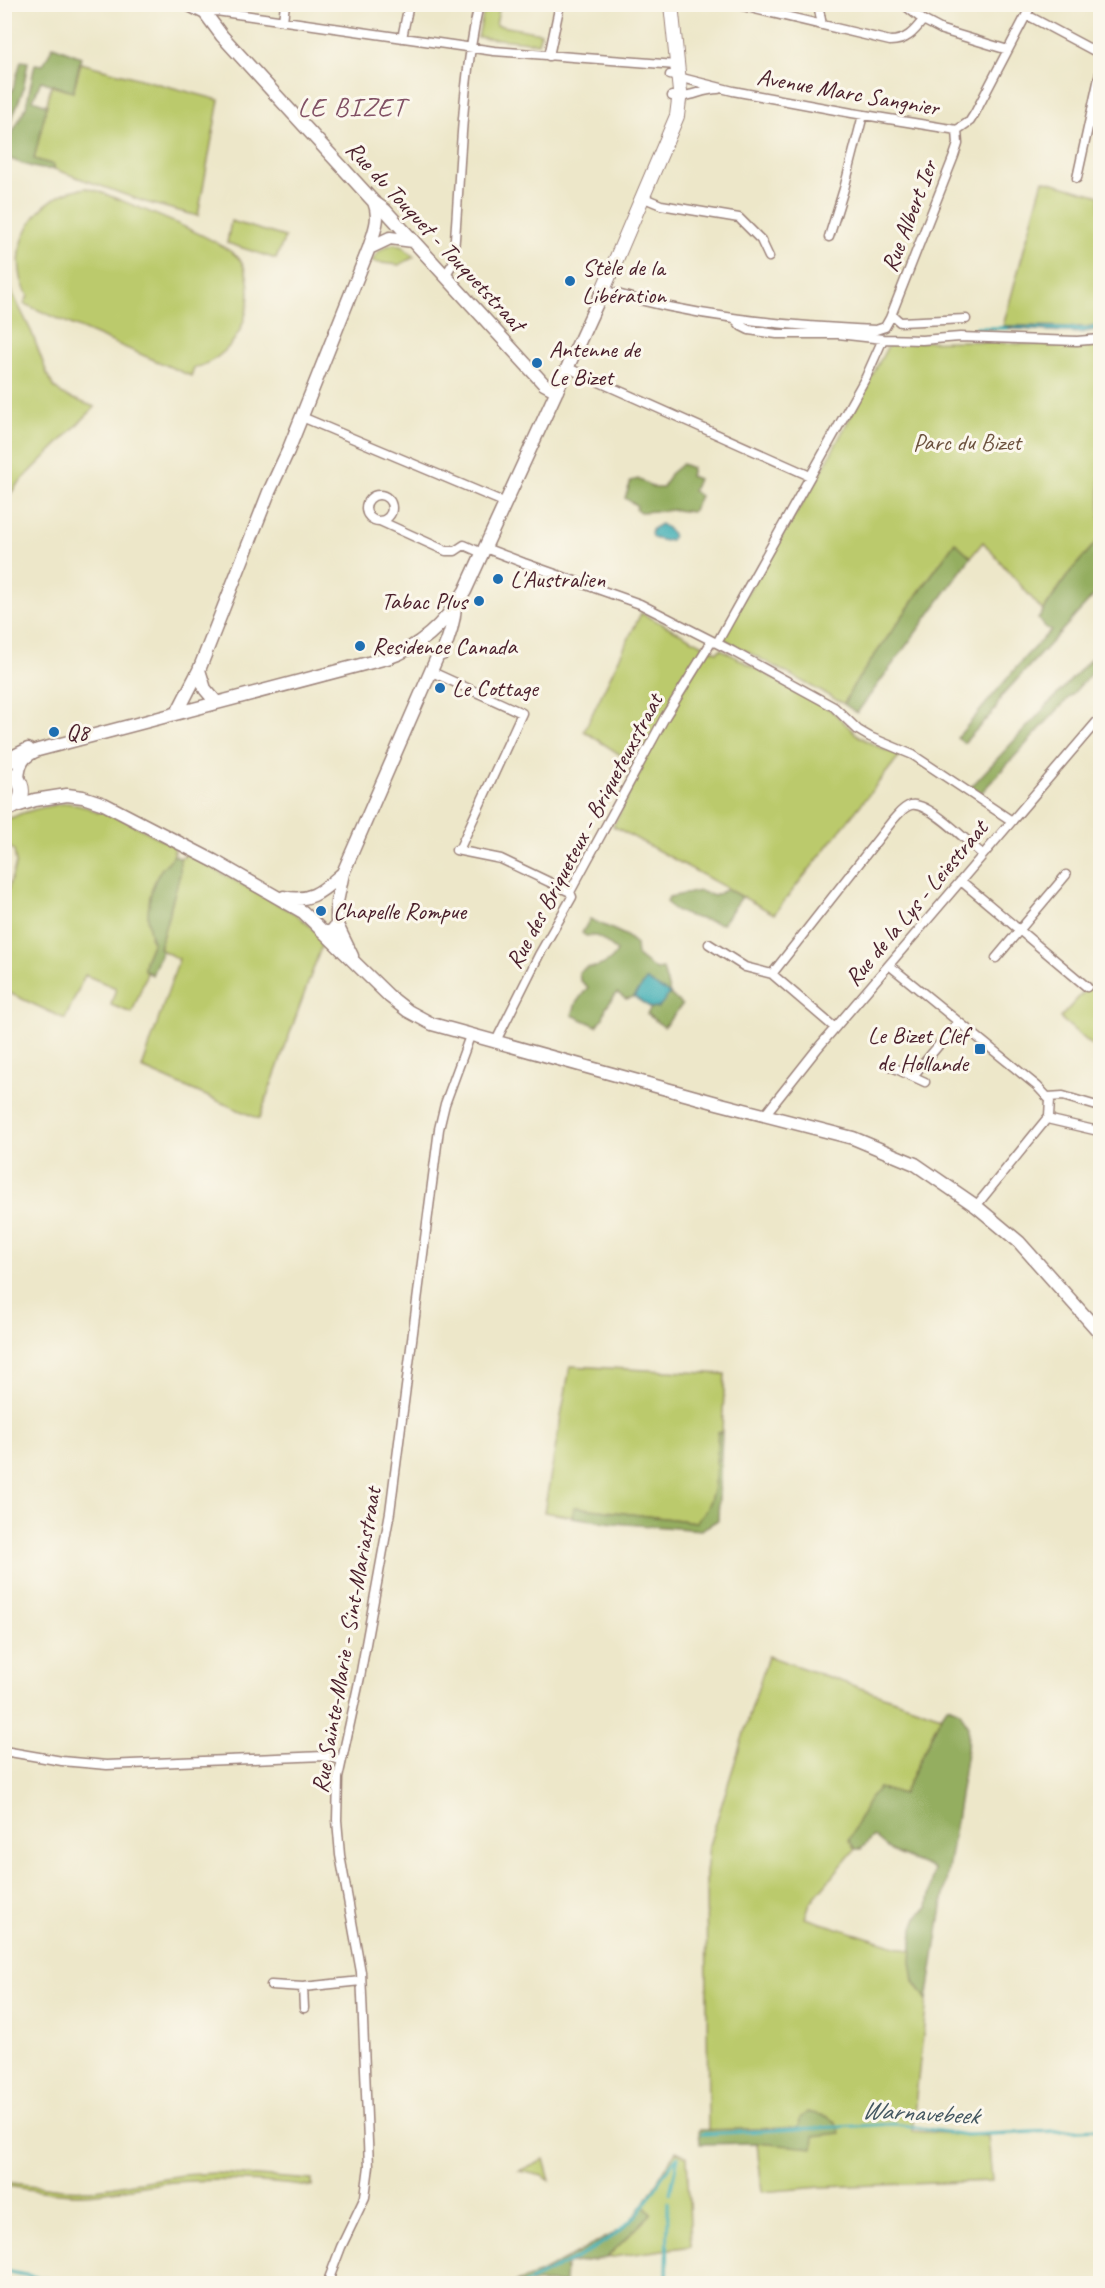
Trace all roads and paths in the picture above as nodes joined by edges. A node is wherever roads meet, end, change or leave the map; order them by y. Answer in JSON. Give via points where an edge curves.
{"nodes":[{"id":1,"x":188,"y":4,"type":"edge"},
{"id":2,"x":285,"y":4,"type":"edge"},
{"id":3,"x":410,"y":4,"type":"edge"},
{"id":4,"x":479,"y":4,"type":"edge"},
{"id":5,"x":560,"y":4,"type":"edge"},
{"id":6,"x":665,"y":4,"type":"edge"},
{"id":7,"x":671,"y":4,"type":"edge"},
{"id":8,"x":734,"y":4,"type":"edge"},
{"id":9,"x":818,"y":4,"type":"edge"},
{"id":10,"x":903,"y":4,"type":"edge"},
{"id":11,"x":1032,"y":4,"type":"edge"},
{"id":12,"x":205,"y":13,"type":"junction"},
{"id":13,"x":1027,"y":15,"type":"junction"},
{"id":14,"x":923,"y":20,"type":"junction"},
{"id":15,"x":283,"y":21,"type":"junction"},
{"id":16,"x":822,"y":25,"type":"junction"},
{"id":17,"x":402,"y":38,"type":"junction"},
{"id":18,"x":470,"y":48,"type":"junction"},
{"id":19,"x":1008,"y":50,"type":"junction"},
{"id":20,"x":1101,"y":54,"type":"edge"},
{"id":21,"x":549,"y":56,"type":"junction"},
{"id":22,"x":673,"y":70,"type":"junction"},
{"id":23,"x":1101,"y":73,"type":"edge"},
{"id":24,"x":727,"y":89,"type":"junction"},
{"id":25,"x":676,"y":97,"type":"junction"},
{"id":26,"x":1093,"y":112,"type":"junction"},
{"id":27,"x":863,"y":115,"type":"junction"},
{"id":28,"x":1101,"y":120,"type":"edge"},
{"id":29,"x":957,"y":130,"type":"junction"},
{"id":30,"x":1077,"y":178,"type":"dead end"},
{"id":31,"x":642,"y":197,"type":"junction"},
{"id":32,"x":374,"y":202,"type":"junction"},
{"id":33,"x":829,"y":237,"type":"dead end"},
{"id":34,"x":412,"y":241,"type":"junction"},
{"id":35,"x":369,"y":248,"type":"junction"},
{"id":36,"x":769,"y":257,"type":"dead end"},
{"id":37,"x":445,"y":276,"type":"junction"},
{"id":38,"x":603,"y":290,"type":"junction"},
{"id":39,"x":892,"y":315,"type":"junction"},
{"id":40,"x":735,"y":319,"type":"junction"},
{"id":41,"x":966,"y":319,"type":"dead end"},
{"id":42,"x":884,"y":339,"type":"junction"},
{"id":43,"x":1101,"y":339,"type":"edge"},
{"id":44,"x":568,"y":368,"type":"junction"},
{"id":45,"x":557,"y":391,"type":"junction"},
{"id":46,"x":303,"y":417,"type":"junction"},
{"id":47,"x":810,"y":476,"type":"junction"},
{"id":48,"x":506,"y":503,"type":"junction"},
{"id":49,"x":380,"y":521,"type":"dead end"},
{"id":50,"x":483,"y":550,"type":"junction"},
{"id":51,"x":456,"y":606,"type":"junction"},
{"id":52,"x":423,"y":640,"type":"junction"},
{"id":53,"x":714,"y":642,"type":"junction"},
{"id":54,"x":438,"y":655,"type":"junction"},
{"id":55,"x":199,"y":670,"type":"junction"},
{"id":56,"x":432,"y":672,"type":"junction"},
{"id":57,"x":217,"y":703,"type":"junction"},
{"id":58,"x":177,"y":713,"type":"junction"},
{"id":59,"x":1101,"y":718,"type":"edge"},
{"id":60,"x":38,"y":750,"type":"junction"},
{"id":61,"x":4,"y":768,"type":"edge"},
{"id":62,"x":4,"y":773,"type":"edge"},
{"id":63,"x":20,"y":782,"type":"junction"},
{"id":64,"x":57,"y":795,"type":"junction"},
{"id":65,"x":9,"y":809,"type":"edge"},
{"id":66,"x":1012,"y":821,"type":"junction"},
{"id":67,"x":983,"y":855,"type":"junction"},
{"id":68,"x":343,"y":873,"type":"junction"},
{"id":69,"x":1066,"y":875,"type":"dead end"},
{"id":70,"x":961,"y":881,"type":"junction"},
{"id":71,"x":321,"y":892,"type":"junction"},
{"id":72,"x":570,"y":892,"type":"junction"},
{"id":73,"x":337,"y":902,"type":"junction"},
{"id":74,"x":304,"y":906,"type":"junction"},
{"id":75,"x":337,"y":925,"type":"junction"},
{"id":76,"x":1019,"y":930,"type":"junction"},
{"id":77,"x":324,"y":932,"type":"junction"},
{"id":78,"x":709,"y":944,"type":"dead end"},
{"id":79,"x":996,"y":958,"type":"dead end"},
{"id":80,"x":356,"y":962,"type":"junction"},
{"id":81,"x":889,"y":965,"type":"junction"},
{"id":82,"x":772,"y":974,"type":"junction"},
{"id":83,"x":1087,"y":987,"type":"dead end"},
{"id":84,"x":958,"y":1022,"type":"junction"},
{"id":85,"x":835,"y":1028,"type":"junction"},
{"id":86,"x":471,"y":1036,"type":"junction"},
{"id":87,"x":495,"y":1043,"type":"junction"},
{"id":88,"x":890,"y":1066,"type":"dead end"},
{"id":89,"x":913,"y":1076,"type":"junction"},
{"id":90,"x":925,"y":1082,"type":"dead end"},
{"id":91,"x":1048,"y":1098,"type":"junction"},
{"id":92,"x":1101,"y":1107,"type":"edge"},
{"id":93,"x":764,"y":1116,"type":"junction"},
{"id":94,"x":1047,"y":1119,"type":"junction"},
{"id":95,"x":1101,"y":1129,"type":"edge"},
{"id":96,"x":976,"y":1206,"type":"junction"},
{"id":97,"x":1101,"y":1333,"type":"edge"},
{"id":98,"x":4,"y":1751,"type":"edge"},
{"id":99,"x":342,"y":1760,"type":"junction"},
{"id":100,"x":361,"y":1981,"type":"junction"},
{"id":101,"x":271,"y":1985,"type":"dead end"},
{"id":102,"x":303,"y":1986,"type":"junction"},
{"id":103,"x":304,"y":2008,"type":"dead end"},
{"id":104,"x":327,"y":2283,"type":"edge"}],
"edges":[{"from":1,"to":12,"type":"street","name":"Rue du Touquet - Touquetstraat"},
{"from":2,"to":15,"type":"street"},
{"from":3,"to":17,"type":"street"},
{"from":4,"to":18,"type":"street"},
{"from":5,"to":21,"type":"street"},
{"from":6,"to":22,"type":"main road"},
{"from":7,"to":22,"type":"main road"},
{"from":8,"to":16,"type":"street"},
{"from":9,"to":16,"type":"street"},
{"from":10,"to":14,"type":"street"},
{"from":11,"to":13,"type":"street","name":"Avenue Marc Sangnier"},
{"from":12,"to":15,"type":"street","name":"Avenue Marc Sangnier","via":[[216,11]]},
{"from":12,"to":32,"type":"street","name":"Rue du Touquet - Touquetstraat"},
{"from":13,"to":19,"type":"street","name":"Avenue Marc Sangnier"},
{"from":13,"to":20,"type":"street"},
{"from":14,"to":16,"type":"street","via":[[910,35],[895,41]]},
{"from":14,"to":19,"type":"street","via":[[942,30]]},
{"from":15,"to":17,"type":"street","name":"Avenue Marc Sangnier"},
{"from":17,"to":18,"type":"street","name":"Avenue Marc Sangnier"},
{"from":18,"to":21,"type":"street","name":"Avenue Marc Sangnier"},
{"from":18,"to":37,"type":"street","via":[[453,263]]},
{"from":19,"to":29,"type":"street","name":"Avenue Marc Sangnier","via":[[970,121]]},
{"from":21,"to":22,"type":"street","name":"Avenue Marc Sangnier"},
{"from":22,"to":24,"type":"street","name":"Avenue Marc Sangnier"},
{"from":22,"to":25,"type":"main road"},
{"from":23,"to":26,"type":"street"},
{"from":24,"to":25,"type":"street","name":"Avenue Marc Sangnier"},
{"from":24,"to":27,"type":"street","name":"Avenue Marc Sangnier"},
{"from":25,"to":31,"type":"main road","via":[[675,124]]},
{"from":26,"to":28,"type":"street"},
{"from":26,"to":30,"type":"street"},
{"from":27,"to":29,"type":"street","name":"Avenue Marc Sangnier"},
{"from":27,"to":33,"type":"street"},
{"from":29,"to":39,"type":"street","name":"Rue Albert Ier","via":[[957,149]]},
{"from":31,"to":36,"type":"street","via":[[661,205],[739,218],[761,240]]},
{"from":31,"to":38,"type":"main road"},
{"from":32,"to":34,"type":"street","name":"Rue du Touquet - Touquetstraat"},
{"from":32,"to":35,"type":"street","via":[[378,210]]},
{"from":34,"to":35,"type":"street","via":[[390,238]]},
{"from":34,"to":37,"type":"street","name":"Rue du Touquet - Touquetstraat"},
{"from":35,"to":46,"type":"street"},
{"from":37,"to":45,"type":"street","name":"Rue du Touquet - Touquetstraat","via":[[544,384]]},
{"from":38,"to":40,"type":"street","via":[[682,311]]},
{"from":38,"to":44,"type":"street"},
{"from":39,"to":40,"type":"street","via":[[885,327],[876,330]]},
{"from":39,"to":41,"type":"street","via":[[900,322]]},
{"from":40,"to":42,"type":"street","via":[[745,328],[759,332]]},
{"from":42,"to":43,"type":"street"},
{"from":42,"to":47,"type":"street","name":"Rue des Briqueteux - Briqueteuxstraat"},
{"from":44,"to":45,"type":"street"},
{"from":44,"to":47,"type":"street"},
{"from":45,"to":48,"type":"street"},
{"from":46,"to":48,"type":"street"},
{"from":46,"to":55,"type":"street"},
{"from":47,"to":53,"type":"street","name":"Rue des Briqueteux - Briqueteuxstraat"},
{"from":48,"to":50,"type":"street"},
{"from":49,"to":50,"type":"street","via":[[446,551],[455,551],[464,544]]},
{"from":50,"to":51,"type":"street"},
{"from":50,"to":53,"type":"street","via":[[640,604]]},
{"from":51,"to":52,"type":"street"},
{"from":51,"to":54,"type":"street","via":[[452,631]]},
{"from":52,"to":54,"type":"street"},
{"from":52,"to":57,"type":"street","via":[[387,658]]},
{"from":53,"to":66,"type":"street","via":[[834,707],[870,738],[913,755]]},
{"from":53,"to":72,"type":"street","name":"Rue des Briqueteux - Briqueteuxstraat","via":[[665,717]]},
{"from":54,"to":56,"type":"street"},
{"from":55,"to":57,"type":"street","via":[[205,689]]},
{"from":55,"to":58,"type":"street"},
{"from":56,"to":68,"type":"street"},
{"from":56,"to":72,"type":"street","via":[[522,713],[457,850],[501,859]]},
{"from":57,"to":58,"type":"street"},
{"from":58,"to":60,"type":"street"},
{"from":59,"to":66,"type":"street","name":"Rue de la Lys - Leiestraat"},
{"from":60,"to":61,"type":"street","via":[[20,752]]},
{"from":60,"to":63,"type":"street","via":[[20,762]]},
{"from":62,"to":63,"type":"main road"},
{"from":63,"to":64,"type":"street","via":[[32,791]]},
{"from":63,"to":65,"type":"main road","via":[[22,797]]},
{"from":64,"to":65,"type":"street"},
{"from":64,"to":74,"type":"street","via":[[98,801],[277,896]]},
{"from":66,"to":67,"type":"street","name":"Rue de la Lys - Leiestraat"},
{"from":67,"to":70,"type":"street","name":"Rue de la Lys - Leiestraat"},
{"from":67,"to":82,"type":"street","via":[[926,808],[904,808]]},
{"from":68,"to":71,"type":"street"},
{"from":68,"to":73,"type":"street"},
{"from":69,"to":76,"type":"street"},
{"from":70,"to":76,"type":"street"},
{"from":70,"to":81,"type":"street","name":"Rue de la Lys - Leiestraat"},
{"from":71,"to":73,"type":"street"},
{"from":71,"to":74,"type":"street"},
{"from":72,"to":87,"type":"street","name":"Rue des Briqueteux - Briqueteuxstraat","via":[[567,908]]},
{"from":73,"to":75,"type":"street"},
{"from":74,"to":77,"type":"street"},
{"from":75,"to":77,"type":"street","via":[[331,932]]},
{"from":75,"to":80,"type":"street"},
{"from":76,"to":79,"type":"street"},
{"from":76,"to":83,"type":"street"},
{"from":77,"to":80,"type":"street"},
{"from":78,"to":82,"type":"street","via":[[745,967]]},
{"from":80,"to":86,"type":"street","via":[[408,1011],[432,1024]]},
{"from":81,"to":84,"type":"street"},
{"from":81,"to":85,"type":"street","name":"Rue de la Lys - Leiestraat"},
{"from":82,"to":85,"type":"street"},
{"from":84,"to":89,"type":"street"},
{"from":84,"to":91,"type":"street"},
{"from":85,"to":93,"type":"street","name":"Rue de la Lys - Leiestraat"},
{"from":86,"to":87,"type":"street"},
{"from":86,"to":99,"type":"street","name":"Rue Sainte-Marie - Sint-Mariastraat","via":[[439,1129],[390,1512]]},
{"from":87,"to":93,"type":"street"},
{"from":88,"to":89,"type":"street"},
{"from":89,"to":90,"type":"street"},
{"from":91,"to":92,"type":"street","via":[[1063,1096]]},
{"from":91,"to":94,"type":"street","via":[[1051,1105]]},
{"from":93,"to":96,"type":"street","via":[[880,1148],[915,1164]]},
{"from":94,"to":95,"type":"street"},
{"from":94,"to":96,"type":"street"},
{"from":96,"to":97,"type":"street","via":[[1019,1242]]},
{"from":98,"to":99,"type":"street","via":[[107,1766],[324,1756]]},
{"from":99,"to":100,"type":"street","name":"Rue Sainte-Marie - Sint-Mariastraat","via":[[338,1778],[340,1855]]},
{"from":100,"to":102,"type":"street"},
{"from":100,"to":104,"type":"street","name":"Rue Sainte-Marie - Sint-Mariastraat","via":[[368,2178],[365,2197]]},
{"from":101,"to":102,"type":"street"},
{"from":102,"to":103,"type":"street"}]}
